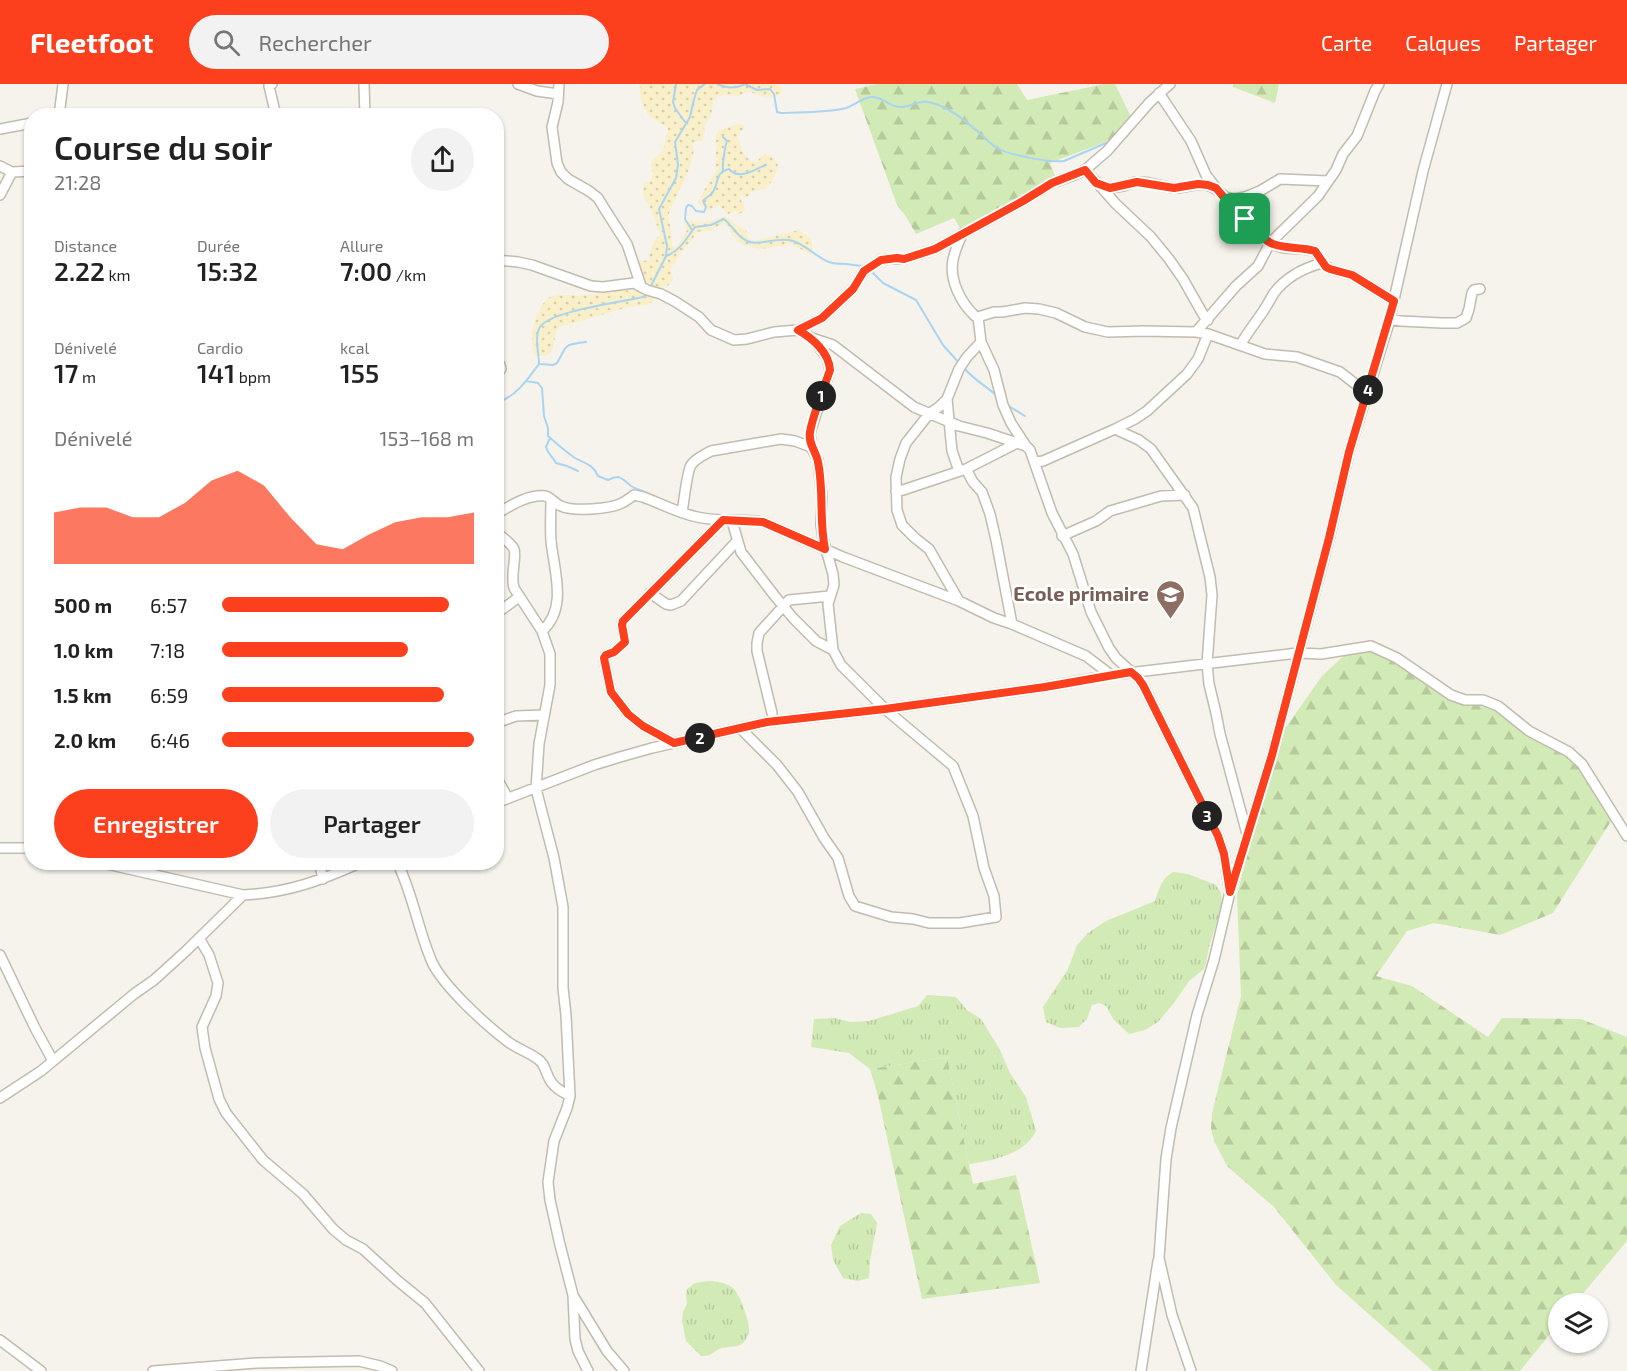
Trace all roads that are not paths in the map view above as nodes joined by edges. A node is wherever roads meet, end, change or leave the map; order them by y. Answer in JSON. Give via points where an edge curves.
{"nodes":[{"id":1,"x":63,"y":84,"type":"edge"},
{"id":2,"x":364,"y":84,"type":"edge"},
{"id":3,"x":518,"y":84,"type":"edge"},
{"id":4,"x":1170,"y":84,"type":"edge"},
{"id":5,"x":1379,"y":84,"type":"edge"},
{"id":6,"x":1447,"y":84,"type":"edge"},
{"id":7,"x":270,"y":85,"type":"edge"},
{"id":8,"x":559,"y":89,"type":"edge"},
{"id":9,"x":1159,"y":93,"type":"junction"},
{"id":10,"x":60,"y":108,"type":"edge"},
{"id":11,"x":274,"y":108,"type":"edge"},
{"id":12,"x":365,"y":108,"type":"edge"},
{"id":13,"x":24,"y":124,"type":"edge"},
{"id":14,"x":0,"y":129,"type":"edge"},
{"id":15,"x":0,"y":166,"type":"edge"},
{"id":16,"x":1085,"y":170,"type":"junction"},
{"id":17,"x":24,"y":171,"type":"edge"},
{"id":18,"x":12,"y":172,"type":"junction"},
{"id":19,"x":1328,"y":182,"type":"junction"},
{"id":20,"x":1100,"y":186,"type":"junction"},
{"id":21,"x":1216,"y":188,"type":"junction"},
{"id":22,"x":0,"y":195,"type":"edge"},
{"id":23,"x":1224,"y":197,"type":"junction"},
{"id":24,"x":963,"y":232,"type":"junction"},
{"id":25,"x":1270,"y":243,"type":"junction"},
{"id":26,"x":504,"y":261,"type":"edge"},
{"id":27,"x":1322,"y":262,"type":"junction"},
{"id":28,"x":641,"y":286,"type":"junction"},
{"id":29,"x":1480,"y":290,"type":"dead end"},
{"id":30,"x":1394,"y":301,"type":"junction"},
{"id":31,"x":978,"y":317,"type":"junction"},
{"id":32,"x":1389,"y":319,"type":"junction"},
{"id":33,"x":1208,"y":320,"type":"junction"},
{"id":34,"x":798,"y":330,"type":"junction"},
{"id":35,"x":1196,"y":332,"type":"junction"},
{"id":36,"x":1208,"y":334,"type":"junction"},
{"id":37,"x":812,"y":338,"type":"junction"},
{"id":38,"x":981,"y":342,"type":"junction"},
{"id":39,"x":1240,"y":345,"type":"junction"},
{"id":40,"x":1367,"y":393,"type":"junction"},
{"id":41,"x":947,"y":399,"type":"junction"},
{"id":42,"x":929,"y":414,"type":"junction"},
{"id":43,"x":949,"y":423,"type":"junction"},
{"id":44,"x":1115,"y":429,"type":"junction"},
{"id":45,"x":1016,"y":444,"type":"junction"},
{"id":46,"x":1026,"y":446,"type":"junction"},
{"id":47,"x":811,"y":447,"type":"junction"},
{"id":48,"x":1035,"y":462,"type":"junction"},
{"id":49,"x":963,"y":470,"type":"junction"},
{"id":50,"x":896,"y":490,"type":"junction"},
{"id":51,"x":1185,"y":495,"type":"junction"},
{"id":52,"x":551,"y":499,"type":"junction"},
{"id":53,"x":504,"y":509,"type":"edge"},
{"id":54,"x":682,"y":512,"type":"junction"},
{"id":55,"x":728,"y":521,"type":"junction"},
{"id":56,"x":1062,"y":536,"type":"junction"},
{"id":57,"x":504,"y":539,"type":"edge"},
{"id":58,"x":737,"y":541,"type":"junction"},
{"id":59,"x":825,"y":549,"type":"junction"},
{"id":60,"x":650,"y":593,"type":"junction"},
{"id":61,"x":830,"y":596,"type":"junction"},
{"id":62,"x":519,"y":597,"type":"junction"},
{"id":63,"x":959,"y":601,"type":"junction"},
{"id":64,"x":783,"y":606,"type":"junction"},
{"id":65,"x":504,"y":608,"type":"edge"},
{"id":66,"x":1012,"y":624,"type":"junction"},
{"id":67,"x":542,"y":631,"type":"junction"},
{"id":68,"x":833,"y":650,"type":"junction"},
{"id":69,"x":1299,"y":653,"type":"junction"},
{"id":70,"x":1207,"y":664,"type":"junction"},
{"id":71,"x":1131,"y":672,"type":"junction"},
{"id":72,"x":1111,"y":675,"type":"junction"},
{"id":73,"x":885,"y":709,"type":"junction"},
{"id":74,"x":772,"y":713,"type":"dead end"},
{"id":75,"x":544,"y":715,"type":"junction"},
{"id":76,"x":504,"y":720,"type":"edge"},
{"id":77,"x":740,"y":728,"type":"junction"},
{"id":78,"x":674,"y":743,"type":"junction"},
{"id":79,"x":536,"y":789,"type":"junction"},
{"id":80,"x":504,"y":791,"type":"edge"},
{"id":81,"x":508,"y":798,"type":"junction"},
{"id":82,"x":504,"y":800,"type":"edge"},
{"id":83,"x":1247,"y":834,"type":"junction"},
{"id":84,"x":1627,"y":836,"type":"edge"},
{"id":85,"x":0,"y":848,"type":"edge"},
{"id":86,"x":24,"y":848,"type":"edge"},
{"id":87,"x":133,"y":870,"type":"edge"},
{"id":88,"x":321,"y":870,"type":"edge"},
{"id":89,"x":344,"y":870,"type":"edge"},
{"id":90,"x":401,"y":870,"type":"edge"},
{"id":91,"x":323,"y":879,"type":"junction"},
{"id":92,"x":1230,"y":892,"type":"junction"},
{"id":93,"x":243,"y":895,"type":"junction"},
{"id":94,"x":199,"y":938,"type":"junction"},
{"id":95,"x":0,"y":955,"type":"edge"},
{"id":96,"x":53,"y":1061,"type":"junction"},
{"id":97,"x":570,"y":1096,"type":"junction"},
{"id":98,"x":0,"y":1098,"type":"edge"},
{"id":99,"x":1159,"y":1258,"type":"junction"},
{"id":100,"x":573,"y":1295,"type":"junction"},
{"id":101,"x":0,"y":1340,"type":"edge"},
{"id":102,"x":41,"y":1371,"type":"edge"},
{"id":103,"x":153,"y":1371,"type":"edge"},
{"id":104,"x":392,"y":1371,"type":"edge"},
{"id":105,"x":479,"y":1371,"type":"edge"},
{"id":106,"x":588,"y":1371,"type":"edge"},
{"id":107,"x":624,"y":1371,"type":"edge"},
{"id":108,"x":1141,"y":1371,"type":"edge"},
{"id":109,"x":1191,"y":1371,"type":"edge"}],
"edges":[{"from":1,"to":10,"type":"street"},
{"from":2,"to":12,"type":"street"},
{"from":3,"to":8,"type":"street","via":[[537,91]]},
{"from":4,"to":9,"type":"street"},
{"from":5,"to":19,"type":"street","via":[[1357,136]]},
{"from":6,"to":30,"type":"street"},
{"from":7,"to":11,"type":"street"},
{"from":8,"to":28,"type":"street","via":[[552,132],[557,164],[568,179],[598,198],[627,244]]},
{"from":9,"to":16,"type":"street"},
{"from":9,"to":21,"type":"street"},
{"from":13,"to":14,"type":"street"},
{"from":15,"to":18,"type":"street"},
{"from":16,"to":20,"type":"street"},
{"from":16,"to":24,"type":"street","via":[[1052,183]]},
{"from":17,"to":18,"type":"street"},
{"from":18,"to":22,"type":"street"},
{"from":19,"to":23,"type":"street","via":[[1280,179],[1245,197]]},
{"from":19,"to":25,"type":"street"},
{"from":20,"to":21,"type":"street","via":[[1115,188],[1137,182],[1174,188],[1198,184]]},
{"from":20,"to":33,"type":"street","via":[[1151,237]]},
{"from":21,"to":23,"type":"street"},
{"from":23,"to":25,"type":"street"},
{"from":24,"to":31,"type":"street","via":[[952,273],[958,292],[972,315]]},
{"from":24,"to":34,"type":"street","via":[[935,249],[904,259],[881,260],[864,271],[853,289],[822,318]]},
{"from":25,"to":27,"type":"street","via":[[1315,251]]},
{"from":25,"to":33,"type":"street","via":[[1258,266]]},
{"from":26,"to":28,"type":"street","via":[[532,265],[591,286]]},
{"from":27,"to":30,"type":"street"},
{"from":27,"to":39,"type":"street","via":[[1287,280],[1276,291]]},
{"from":28,"to":34,"type":"street","via":[[676,302],[711,330],[734,340]]},
{"from":29,"to":32,"type":"street","via":[[1472,293],[1466,318],[1457,322]]},
{"from":30,"to":32,"type":"street"},
{"from":31,"to":35,"type":"street","via":[[1039,309],[1108,332]]},
{"from":31,"to":38,"type":"street"},
{"from":32,"to":40,"type":"street"},
{"from":33,"to":35,"type":"street"},
{"from":34,"to":37,"type":"street"},
{"from":35,"to":36,"type":"street"},
{"from":36,"to":39,"type":"street"},
{"from":36,"to":44,"type":"street","via":[[1187,374],[1147,411]]},
{"from":37,"to":42,"type":"street","via":[[833,345],[914,407]]},
{"from":37,"to":47,"type":"street","via":[[827,358],[830,370],[810,433]]},
{"from":38,"to":41,"type":"street","via":[[959,369]]},
{"from":38,"to":46,"type":"street","via":[[994,370],[1003,405]]},
{"from":39,"to":40,"type":"street","via":[[1265,354],[1297,357],[1340,372]]},
{"from":40,"to":69,"type":"street"},
{"from":41,"to":42,"type":"street"},
{"from":41,"to":43,"type":"street"},
{"from":42,"to":43,"type":"street"},
{"from":42,"to":50,"type":"street","via":[[906,443]]},
{"from":43,"to":45,"type":"street"},
{"from":43,"to":49,"type":"street","via":[[952,451]]},
{"from":44,"to":48,"type":"street"},
{"from":44,"to":51,"type":"street","via":[[1148,446]]},
{"from":45,"to":46,"type":"street"},
{"from":45,"to":49,"type":"street"},
{"from":46,"to":48,"type":"street"},
{"from":47,"to":54,"type":"street","via":[[781,440],[701,456],[688,469]]},
{"from":47,"to":59,"type":"street","via":[[818,460]]},
{"from":48,"to":56,"type":"street"},
{"from":49,"to":50,"type":"street"},
{"from":49,"to":66,"type":"street","via":[[982,492],[990,514]]},
{"from":50,"to":63,"type":"street","via":[[902,525],[929,549]]},
{"from":51,"to":56,"type":"street","via":[[1161,496],[1110,511]]},
{"from":51,"to":70,"type":"street","via":[[1193,508],[1210,577]]},
{"from":52,"to":53,"type":"street","via":[[541,496]]},
{"from":52,"to":54,"type":"street","via":[[565,508],[593,508],[612,507],[634,495]]},
{"from":52,"to":67,"type":"street","via":[[557,599],[552,620]]},
{"from":54,"to":55,"type":"street"},
{"from":55,"to":58,"type":"street"},
{"from":55,"to":59,"type":"street","via":[[763,522]]},
{"from":55,"to":60,"type":"street"},
{"from":56,"to":71,"type":"street","via":[[1073,554],[1091,612],[1108,648]]},
{"from":57,"to":62,"type":"street","via":[[513,547],[512,581]]},
{"from":58,"to":60,"type":"street","via":[[681,601],[671,605]]},
{"from":58,"to":64,"type":"street","via":[[741,552]]},
{"from":59,"to":61,"type":"street","via":[[833,574]]},
{"from":59,"to":63,"type":"street"},
{"from":60,"to":78,"type":"street","via":[[623,621],[625,642],[604,658],[611,692],[628,714]]},
{"from":61,"to":64,"type":"street","via":[[789,600]]},
{"from":61,"to":68,"type":"street"},
{"from":62,"to":65,"type":"street"},
{"from":62,"to":67,"type":"street"},
{"from":63,"to":66,"type":"street"},
{"from":64,"to":68,"type":"street","via":[[816,640]]},
{"from":64,"to":74,"type":"street","via":[[759,633],[757,643]]},
{"from":66,"to":72,"type":"street","via":[[1086,656]]},
{"from":67,"to":75,"type":"street","via":[[550,654],[550,685]]},
{"from":68,"to":73,"type":"street","via":[[841,665]]},
{"from":69,"to":70,"type":"street"},
{"from":69,"to":83,"type":"street"},
{"from":69,"to":84,"type":"street","via":[[1321,654],[1371,646],[1397,658],[1451,695],[1498,706],[1582,764]]},
{"from":70,"to":71,"type":"street"},
{"from":70,"to":83,"type":"street","via":[[1210,694]]},
{"from":71,"to":72,"type":"street"},
{"from":71,"to":92,"type":"street","via":[[1143,685],[1218,836]]},
{"from":72,"to":73,"type":"street"},
{"from":73,"to":77,"type":"street"},
{"from":73,"to":77,"type":"street","via":[[952,766],[973,816],[996,917],[929,923],[855,906],[838,858],[798,792]]},
{"from":75,"to":76,"type":"street"},
{"from":75,"to":79,"type":"street"},
{"from":77,"to":78,"type":"street"},
{"from":78,"to":79,"type":"street","via":[[594,765]]},
{"from":79,"to":81,"type":"street"},
{"from":79,"to":97,"type":"street","via":[[563,907]]},
{"from":80,"to":81,"type":"street"},
{"from":81,"to":82,"type":"street"},
{"from":83,"to":92,"type":"street"},
{"from":85,"to":86,"type":"street"},
{"from":87,"to":93,"type":"street"},
{"from":88,"to":91,"type":"street"},
{"from":89,"to":91,"type":"street"},
{"from":90,"to":97,"type":"street","via":[[433,963],[447,984],[508,1042],[542,1062],[550,1082]]},
{"from":91,"to":93,"type":"street","via":[[289,890]]},
{"from":92,"to":99,"type":"street","via":[[1171,1128]]},
{"from":93,"to":94,"type":"street"},
{"from":94,"to":96,"type":"street","via":[[154,980]]},
{"from":94,"to":105,"type":"street","via":[[218,983],[202,1027],[225,1113],[263,1160],[303,1194],[333,1229],[425,1303]]},
{"from":95,"to":96,"type":"street"},
{"from":96,"to":98,"type":"street"},
{"from":97,"to":100,"type":"street","via":[[554,1141],[548,1182]]},
{"from":99,"to":108,"type":"street"},
{"from":99,"to":109,"type":"street","via":[[1172,1315]]},
{"from":100,"to":106,"type":"street","via":[[575,1339]]},
{"from":100,"to":107,"type":"street"},
{"from":101,"to":102,"type":"street"},
{"from":103,"to":104,"type":"street","via":[[359,1360]]}]}
